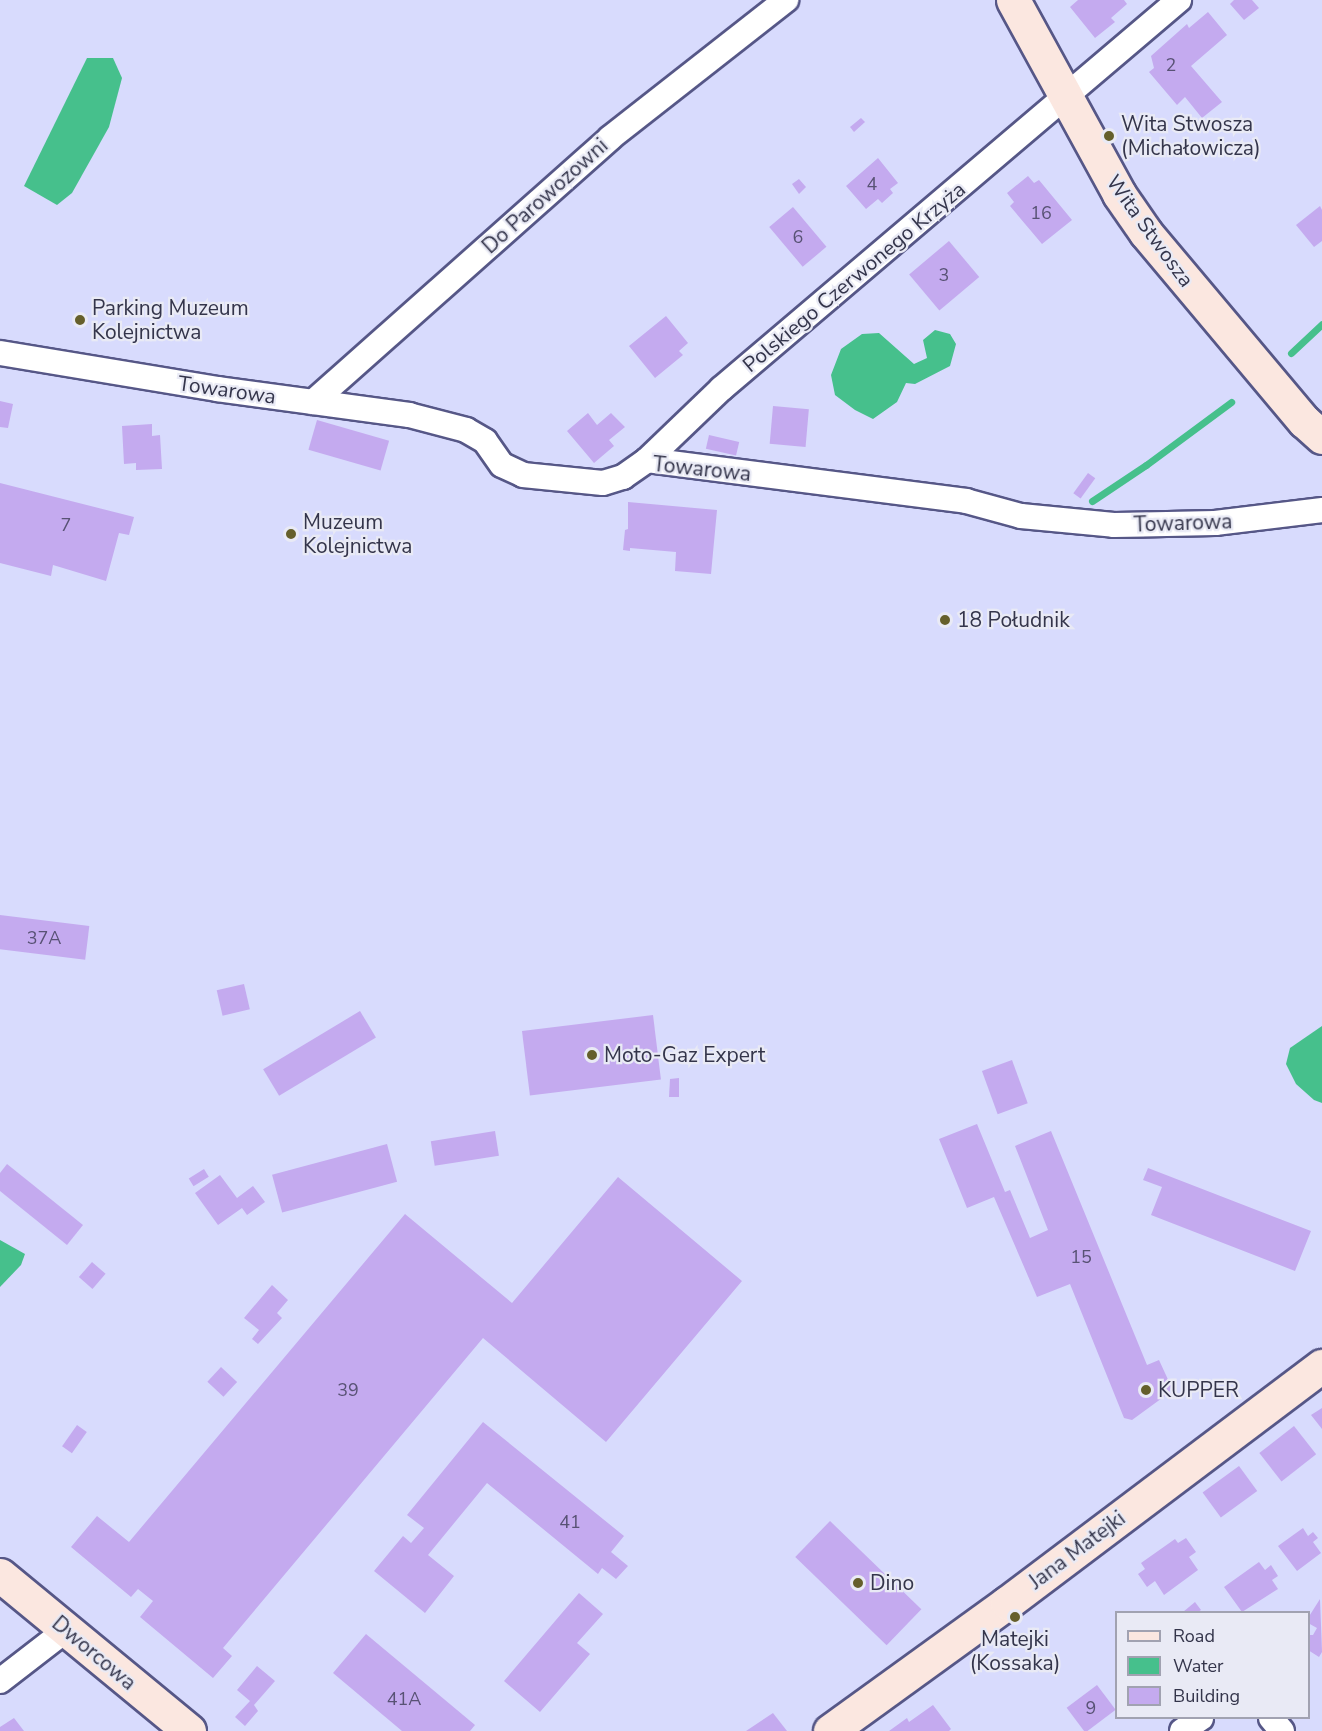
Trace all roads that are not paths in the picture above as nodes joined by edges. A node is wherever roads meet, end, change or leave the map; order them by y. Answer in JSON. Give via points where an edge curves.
{"nodes":[{"id":1,"x":786,"y":0,"type":"edge"},
{"id":2,"x":1013,"y":0,"type":"edge"},
{"id":3,"x":1179,"y":0,"type":"edge"},
{"id":4,"x":1065,"y":97,"type":"junction"},
{"id":5,"x":0,"y":353,"type":"edge"},
{"id":6,"x":313,"y":402,"type":"junction"},
{"id":7,"x":1322,"y":437,"type":"edge"},
{"id":8,"x":646,"y":460,"type":"junction"},
{"id":9,"x":1322,"y":510,"type":"edge"},
{"id":10,"x":1322,"y":1366,"type":"edge"},
{"id":11,"x":0,"y":1575,"type":"edge"},
{"id":12,"x":66,"y":1630,"type":"junction"},
{"id":13,"x":0,"y":1681,"type":"edge"},
{"id":14,"x":1200,"y":1719,"type":"edge"},
{"id":15,"x":1272,"y":1719,"type":"edge"},
{"id":16,"x":189,"y":1731,"type":"edge"},
{"id":17,"x":830,"y":1731,"type":"edge"},
{"id":18,"x":1182,"y":1731,"type":"edge"},
{"id":19,"x":1282,"y":1731,"type":"edge"}],
"edges":[{"from":1,"to":6,"type":"street","name":"Do Parowozowni","via":[[610,138]]},
{"from":2,"to":4,"type":"street","name":"Wita Stwosza"},
{"from":3,"to":4,"type":"street","name":"Polskiego Czerwonego Krzyża"},
{"from":4,"to":7,"type":"street","name":"Wita Stwosza","via":[[1119,194],[1146,233],[1304,421]]},
{"from":4,"to":8,"type":"street","name":"Polskiego Czerwonego Krzyża","via":[[721,389]]},
{"from":5,"to":6,"type":"street","name":"Towarowa"},
{"from":6,"to":8,"type":"street","name":"Towarowa","via":[[409,415],[466,430],[485,441],[502,465],[523,475],[603,483],[623,477]]},
{"from":8,"to":9,"type":"street","name":"Towarowa","via":[[966,501],[1021,516],[1114,525],[1215,523]]},
{"from":10,"to":17,"type":"street","name":"Jana Matejki"},
{"from":11,"to":12,"type":"street","name":"Dworcowa"},
{"from":12,"to":13,"type":"street"},
{"from":12,"to":16,"type":"street","name":"Dworcowa"},
{"from":14,"to":18,"type":"street"},
{"from":15,"to":19,"type":"street"}]}
